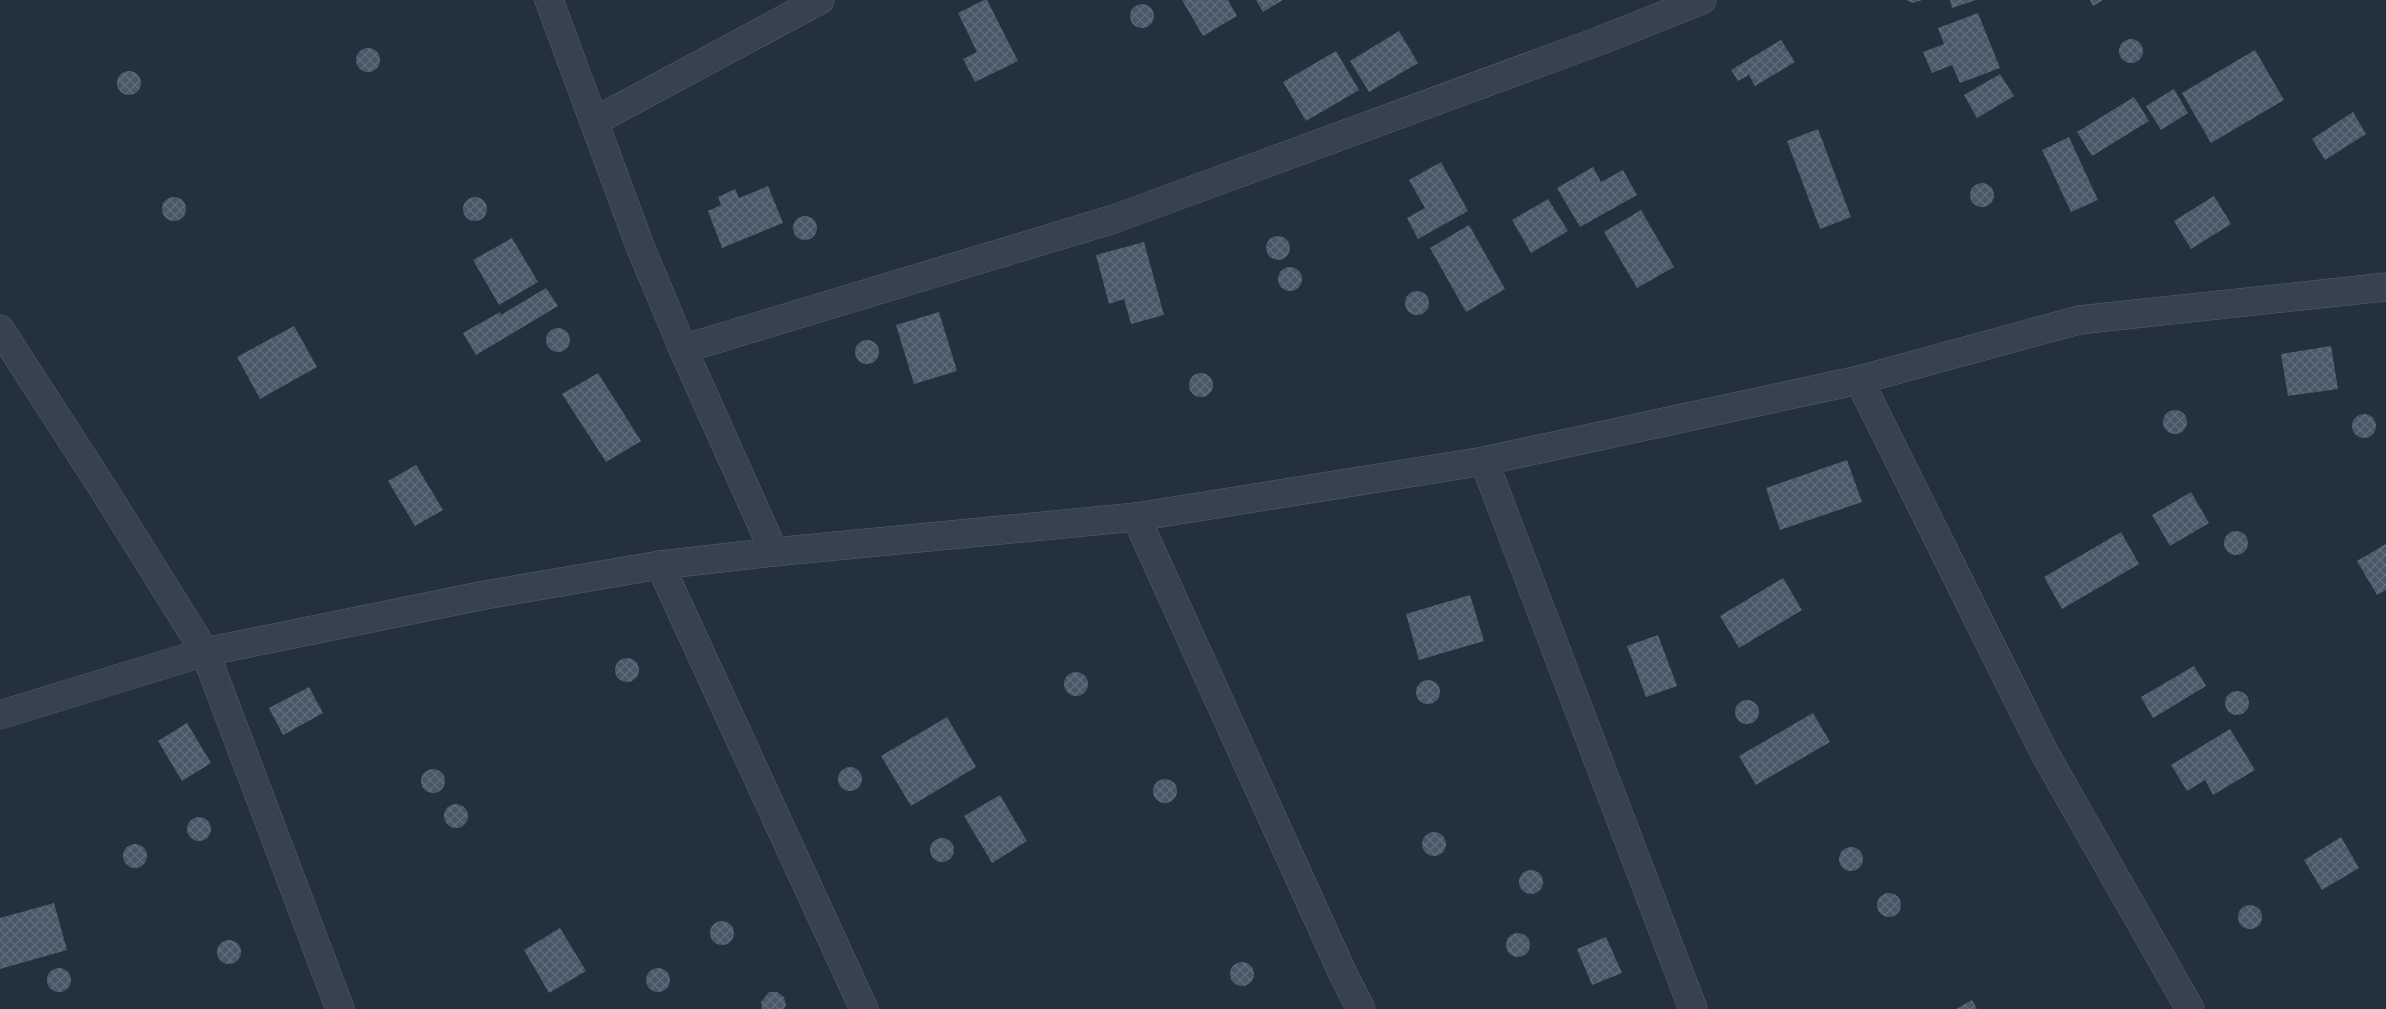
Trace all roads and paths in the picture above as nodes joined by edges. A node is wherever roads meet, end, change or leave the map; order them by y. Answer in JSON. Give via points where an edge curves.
{"nodes":[{"id":1,"x":549,"y":0,"type":"edge"},
{"id":2,"x":820,"y":0,"type":"edge"},
{"id":3,"x":1702,"y":0,"type":"edge"},
{"id":4,"x":595,"y":121,"type":"junction"},
{"id":5,"x":2386,"y":287,"type":"edge"},
{"id":6,"x":0,"y":329,"type":"edge"},
{"id":7,"x":683,"y":349,"type":"junction"},
{"id":8,"x":1859,"y":380,"type":"junction"},
{"id":9,"x":1484,"y":462,"type":"junction"},
{"id":10,"x":1136,"y":517,"type":"junction"},
{"id":11,"x":774,"y":552,"type":"junction"},
{"id":12,"x":660,"y":565,"type":"junction"},
{"id":13,"x":205,"y":652,"type":"junction"},
{"id":14,"x":0,"y":715,"type":"edge"},
{"id":15,"x":340,"y":1009,"type":"edge"},
{"id":16,"x":864,"y":1009,"type":"edge"},
{"id":17,"x":1361,"y":1009,"type":"edge"},
{"id":18,"x":1693,"y":1009,"type":"edge"},
{"id":19,"x":2190,"y":1009,"type":"edge"}],
"edges":[{"from":1,"to":4,"type":"street"},
{"from":2,"to":4,"type":"street"},
{"from":3,"to":7,"type":"street","via":[[1114,219]]},
{"from":4,"to":7,"type":"street","via":[[640,246]]},
{"from":5,"to":8,"type":"street","via":[[2079,320]]},
{"from":6,"to":13,"type":"street"},
{"from":7,"to":11,"type":"street"},
{"from":8,"to":9,"type":"street"},
{"from":8,"to":19,"type":"street","via":[[2045,754]]},
{"from":9,"to":10,"type":"street"},
{"from":9,"to":18,"type":"street"},
{"from":10,"to":11,"type":"street"},
{"from":10,"to":17,"type":"street","via":[[1338,965]]},
{"from":11,"to":12,"type":"street"},
{"from":12,"to":13,"type":"street","via":[[485,595]]},
{"from":12,"to":16,"type":"street"},
{"from":13,"to":14,"type":"street"},
{"from":13,"to":15,"type":"street"}]}
